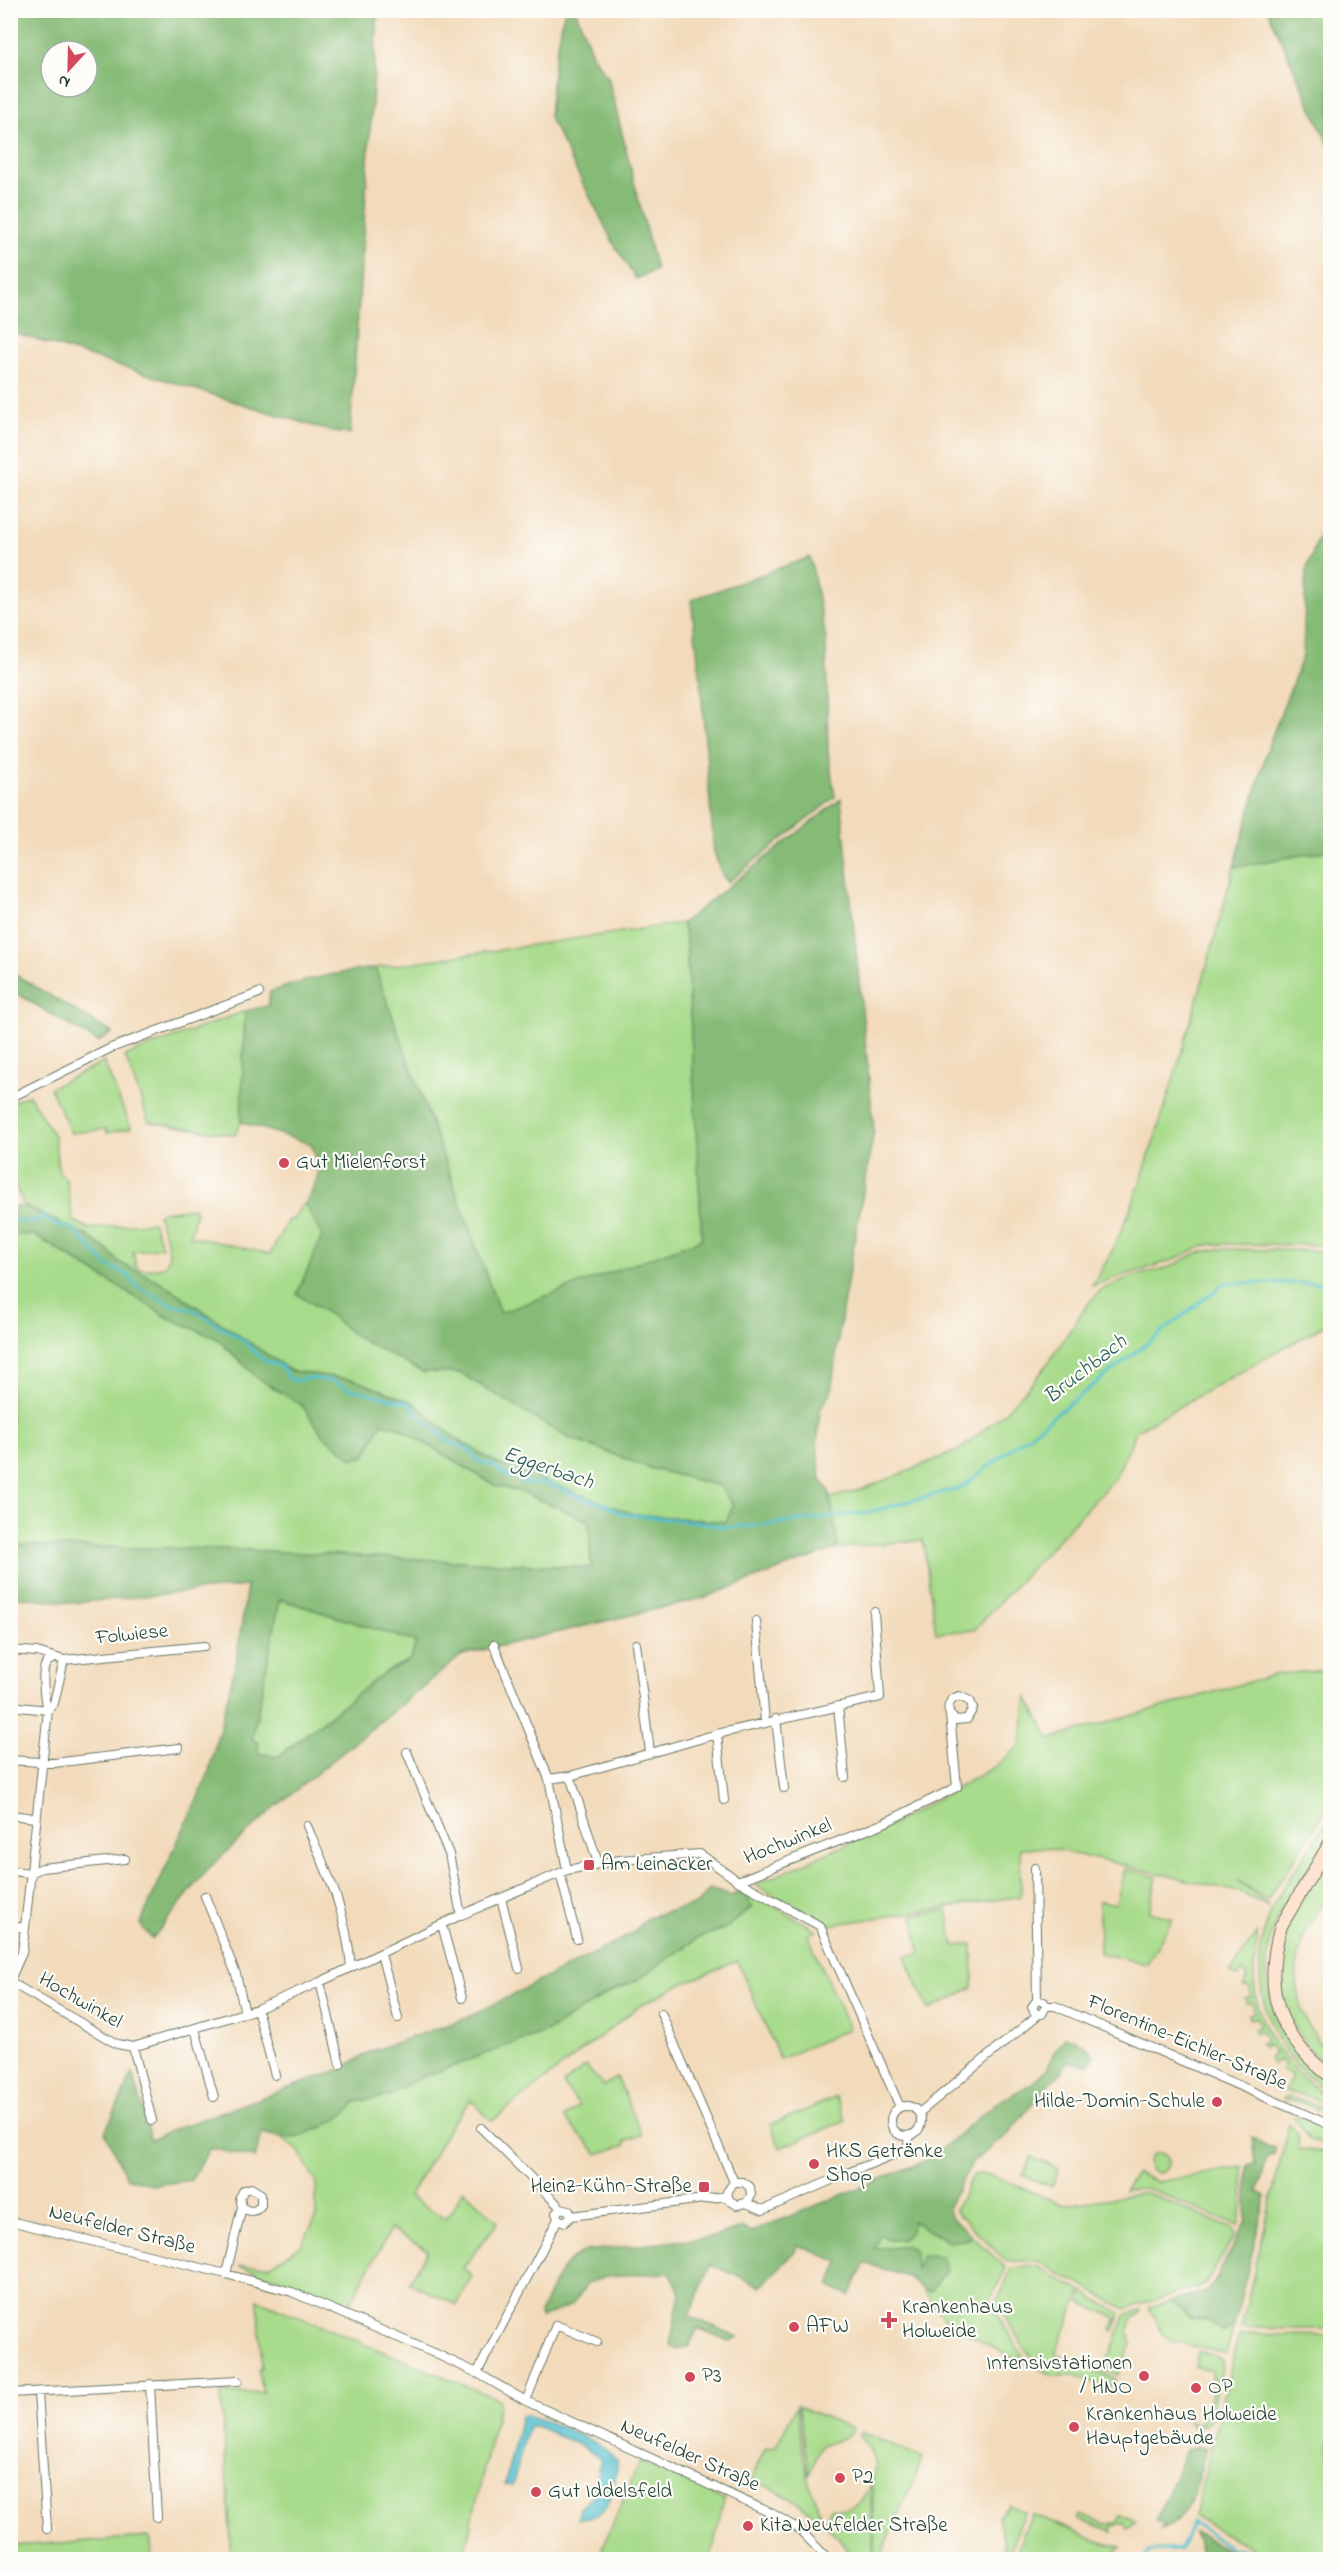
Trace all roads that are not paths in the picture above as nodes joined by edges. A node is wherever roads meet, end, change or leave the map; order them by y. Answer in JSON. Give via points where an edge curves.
{"nodes":[{"id":1,"x":259,"y":993,"type":"dead end"},
{"id":2,"x":10,"y":1098,"type":"edge"},
{"id":3,"x":874,"y":1612,"type":"dead end"},
{"id":4,"x":756,"y":1621,"type":"dead end"},
{"id":5,"x":636,"y":1644,"type":"dead end"},
{"id":6,"x":494,"y":1645,"type":"dead end"},
{"id":7,"x":204,"y":1646,"type":"dead end"},
{"id":8,"x":10,"y":1650,"type":"edge"},
{"id":9,"x":59,"y":1659,"type":"junction"},
{"id":10,"x":10,"y":1706,"type":"edge"},
{"id":11,"x":838,"y":1706,"type":"junction"},
{"id":12,"x":48,"y":1710,"type":"junction"},
{"id":13,"x":950,"y":1715,"type":"dead end"},
{"id":14,"x":776,"y":1719,"type":"junction"},
{"id":15,"x":765,"y":1722,"type":"junction"},
{"id":16,"x":717,"y":1734,"type":"junction"},
{"id":17,"x":179,"y":1748,"type":"dead end"},
{"id":18,"x":407,"y":1752,"type":"dead end"},
{"id":19,"x":650,"y":1752,"type":"junction"},
{"id":20,"x":10,"y":1760,"type":"edge"},
{"id":21,"x":42,"y":1763,"type":"junction"},
{"id":22,"x":570,"y":1776,"type":"junction"},
{"id":23,"x":845,"y":1777,"type":"dead end"},
{"id":24,"x":549,"y":1779,"type":"junction"},
{"id":25,"x":784,"y":1788,"type":"dead end"},
{"id":26,"x":724,"y":1800,"type":"dead end"},
{"id":27,"x":10,"y":1815,"type":"edge"},
{"id":28,"x":35,"y":1818,"type":"junction"},
{"id":29,"x":307,"y":1826,"type":"dead end"},
{"id":30,"x":1330,"y":1843,"type":"edge"},
{"id":31,"x":125,"y":1859,"type":"dead end"},
{"id":32,"x":598,"y":1863,"type":"junction"},
{"id":33,"x":1035,"y":1868,"type":"dead end"},
{"id":34,"x":10,"y":1871,"type":"edge"},
{"id":35,"x":563,"y":1872,"type":"junction"},
{"id":36,"x":30,"y":1873,"type":"junction"},
{"id":37,"x":738,"y":1881,"type":"junction"},
{"id":38,"x":205,"y":1896,"type":"dead end"},
{"id":39,"x":501,"y":1898,"type":"junction"},
{"id":40,"x":461,"y":1915,"type":"junction"},
{"id":41,"x":442,"y":1925,"type":"junction"},
{"id":42,"x":10,"y":1926,"type":"edge"},
{"id":43,"x":25,"y":1928,"type":"junction"},
{"id":44,"x":577,"y":1939,"type":"dead end"},
{"id":45,"x":381,"y":1954,"type":"junction"},
{"id":46,"x":351,"y":1967,"type":"junction"},
{"id":47,"x":519,"y":1968,"type":"dead end"},
{"id":48,"x":10,"y":1981,"type":"edge"},
{"id":49,"x":320,"y":1982,"type":"junction"},
{"id":50,"x":462,"y":1998,"type":"dead end"},
{"id":51,"x":1037,"y":2000,"type":"junction"},
{"id":52,"x":1046,"y":2006,"type":"junction"},
{"id":53,"x":257,"y":2009,"type":"junction"},
{"id":54,"x":245,"y":2013,"type":"junction"},
{"id":55,"x":661,"y":2013,"type":"dead end"},
{"id":56,"x":1039,"y":2014,"type":"junction"},
{"id":57,"x":398,"y":2018,"type":"dead end"},
{"id":58,"x":195,"y":2029,"type":"junction"},
{"id":59,"x":133,"y":2048,"type":"junction"},
{"id":60,"x":340,"y":2064,"type":"dead end"},
{"id":61,"x":275,"y":2075,"type":"dead end"},
{"id":62,"x":1330,"y":2076,"type":"edge"},
{"id":63,"x":214,"y":2097,"type":"dead end"},
{"id":64,"x":900,"y":2108,"type":"junction"},
{"id":65,"x":918,"y":2114,"type":"junction"},
{"id":66,"x":1312,"y":2116,"type":"junction"},
{"id":67,"x":1330,"y":2119,"type":"edge"},
{"id":68,"x":152,"y":2120,"type":"dead end"},
{"id":69,"x":1330,"y":2125,"type":"edge"},
{"id":70,"x":481,"y":2128,"type":"dead end"},
{"id":71,"x":910,"y":2135,"type":"junction"},
{"id":72,"x":843,"y":2175,"type":"dead end"},
{"id":73,"x":834,"y":2179,"type":"dead end"},
{"id":74,"x":734,"y":2182,"type":"junction"},
{"id":75,"x":727,"y":2196,"type":"junction"},
{"id":76,"x":746,"y":2204,"type":"junction"},
{"id":77,"x":242,"y":2207,"type":"dead end"},
{"id":78,"x":561,"y":2208,"type":"junction"},
{"id":79,"x":571,"y":2216,"type":"junction"},
{"id":80,"x":558,"y":2219,"type":"junction"},
{"id":81,"x":10,"y":2222,"type":"edge"},
{"id":82,"x":226,"y":2274,"type":"junction"},
{"id":83,"x":597,"y":2342,"type":"dead end"},
{"id":84,"x":477,"y":2373,"type":"junction"},
{"id":85,"x":238,"y":2381,"type":"dead end"},
{"id":86,"x":150,"y":2384,"type":"junction"},
{"id":87,"x":38,"y":2392,"type":"junction"},
{"id":88,"x":10,"y":2393,"type":"edge"},
{"id":89,"x":526,"y":2401,"type":"junction"},
{"id":90,"x":157,"y":2517,"type":"dead end"},
{"id":91,"x":47,"y":2529,"type":"dead end"},
{"id":92,"x":829,"y":2559,"type":"edge"}],
"edges":[{"from":1,"to":2,"type":"street","via":[[111,1048]]},
{"from":3,"to":11,"type":"street","via":[[880,1698]]},
{"from":4,"to":15,"type":"street"},
{"from":5,"to":19,"type":"street"},
{"from":6,"to":24,"type":"street"},
{"from":7,"to":9,"type":"street","name":"Folwiese"},
{"from":8,"to":9,"type":"street","name":"Folwiese"},
{"from":9,"to":12,"type":"street","via":[[54,1703]]},
{"from":9,"to":12,"type":"street","via":[[49,1661],[44,1668],[44,1704]]},
{"from":10,"to":12,"type":"street"},
{"from":11,"to":14,"type":"street"},
{"from":11,"to":23,"type":"street"},
{"from":12,"to":21,"type":"street"},
{"from":13,"to":37,"type":"street","name":"Hochwinkel","via":[[957,1787],[882,1824]]},
{"from":14,"to":15,"type":"street"},
{"from":14,"to":25,"type":"street"},
{"from":15,"to":16,"type":"street"},
{"from":16,"to":19,"type":"street"},
{"from":16,"to":26,"type":"street"},
{"from":17,"to":21,"type":"street"},
{"from":18,"to":40,"type":"street","via":[[449,1854]]},
{"from":19,"to":22,"type":"street"},
{"from":20,"to":21,"type":"street"},
{"from":21,"to":28,"type":"street"},
{"from":22,"to":24,"type":"street"},
{"from":22,"to":32,"type":"street"},
{"from":24,"to":35,"type":"street"},
{"from":27,"to":28,"type":"street"},
{"from":28,"to":36,"type":"street"},
{"from":29,"to":46,"type":"street","via":[[338,1898],[348,1933]]},
{"from":30,"to":62,"type":"main road","via":[[1281,1926],[1273,1974],[1284,2024],[1307,2058]]},
{"from":31,"to":36,"type":"street","via":[[42,1868]]},
{"from":32,"to":35,"type":"street","name":"Hochwinkel"},
{"from":32,"to":37,"type":"street","name":"Hochwinkel","via":[[700,1854]]},
{"from":33,"to":51,"type":"street"},
{"from":34,"to":36,"type":"street"},
{"from":35,"to":39,"type":"street","name":"Hochwinkel"},
{"from":35,"to":44,"type":"street"},
{"from":36,"to":43,"type":"street"},
{"from":37,"to":64,"type":"street","via":[[820,1926]]},
{"from":38,"to":54,"type":"street","via":[[236,1974]]},
{"from":39,"to":40,"type":"street","name":"Hochwinkel"},
{"from":39,"to":47,"type":"street"},
{"from":40,"to":41,"type":"street","name":"Hochwinkel"},
{"from":41,"to":45,"type":"street","name":"Hochwinkel"},
{"from":41,"to":50,"type":"street"},
{"from":42,"to":43,"type":"street"},
{"from":43,"to":48,"type":"street","via":[[22,1953]]},
{"from":45,"to":46,"type":"street","name":"Hochwinkel"},
{"from":45,"to":57,"type":"street"},
{"from":46,"to":49,"type":"street","name":"Hochwinkel"},
{"from":48,"to":59,"type":"street","name":"Hochwinkel","via":[[117,2044]]},
{"from":49,"to":53,"type":"street","name":"Hochwinkel"},
{"from":49,"to":60,"type":"street"},
{"from":51,"to":52,"type":"street","name":"Florentine-Eichler-Straße"},
{"from":51,"to":56,"type":"street","via":[[1032,2007]]},
{"from":52,"to":56,"type":"street"},
{"from":52,"to":66,"type":"street","name":"Florentine-Eichler-Straße","via":[[1055,2006]]},
{"from":53,"to":54,"type":"street","name":"Hochwinkel"},
{"from":53,"to":61,"type":"street"},
{"from":54,"to":58,"type":"street","name":"Hochwinkel"},
{"from":55,"to":74,"type":"street"},
{"from":56,"to":65,"type":"street"},
{"from":58,"to":59,"type":"street","name":"Hochwinkel"},
{"from":58,"to":63,"type":"street"},
{"from":59,"to":68,"type":"street","name":"Hochwinkel"},
{"from":64,"to":65,"type":"street","via":[[908,2106]]},
{"from":64,"to":71,"type":"street","via":[[893,2114],[891,2124],[900,2134]]},
{"from":65,"to":71,"type":"street","via":[[920,2126]]},
{"from":66,"to":67,"type":"street","name":"Florentine-Eichler-Straße"},
{"from":66,"to":69,"type":"street","name":"Florentine-Eichler-Straße"},
{"from":70,"to":78,"type":"street"},
{"from":71,"to":72,"type":"street","via":[[908,2149]]},
{"from":73,"to":76,"type":"street","via":[[763,2210]]},
{"from":74,"to":75,"type":"street"},
{"from":74,"to":76,"type":"street","via":[[750,2187],[751,2196]]},
{"from":75,"to":76,"type":"street","via":[[733,2204]]},
{"from":75,"to":79,"type":"street"},
{"from":77,"to":82,"type":"street"},
{"from":78,"to":79,"type":"street","via":[[568,2208]]},
{"from":78,"to":80,"type":"street","via":[[556,2213]]},
{"from":79,"to":80,"type":"street","via":[[565,2222]]},
{"from":80,"to":84,"type":"street"},
{"from":81,"to":82,"type":"street","name":"Neufelder Straße"},
{"from":82,"to":84,"type":"street","name":"Neufelder Straße","via":[[292,2292]]},
{"from":83,"to":89,"type":"street","via":[[556,2325]]},
{"from":84,"to":89,"type":"street","name":"Neufelder Straße"},
{"from":85,"to":86,"type":"street"},
{"from":86,"to":87,"type":"street"},
{"from":86,"to":90,"type":"street"},
{"from":87,"to":88,"type":"street"},
{"from":87,"to":91,"type":"street"},
{"from":89,"to":92,"type":"street","name":"Neufelder Straße","via":[[773,2514],[800,2530]]}]}
